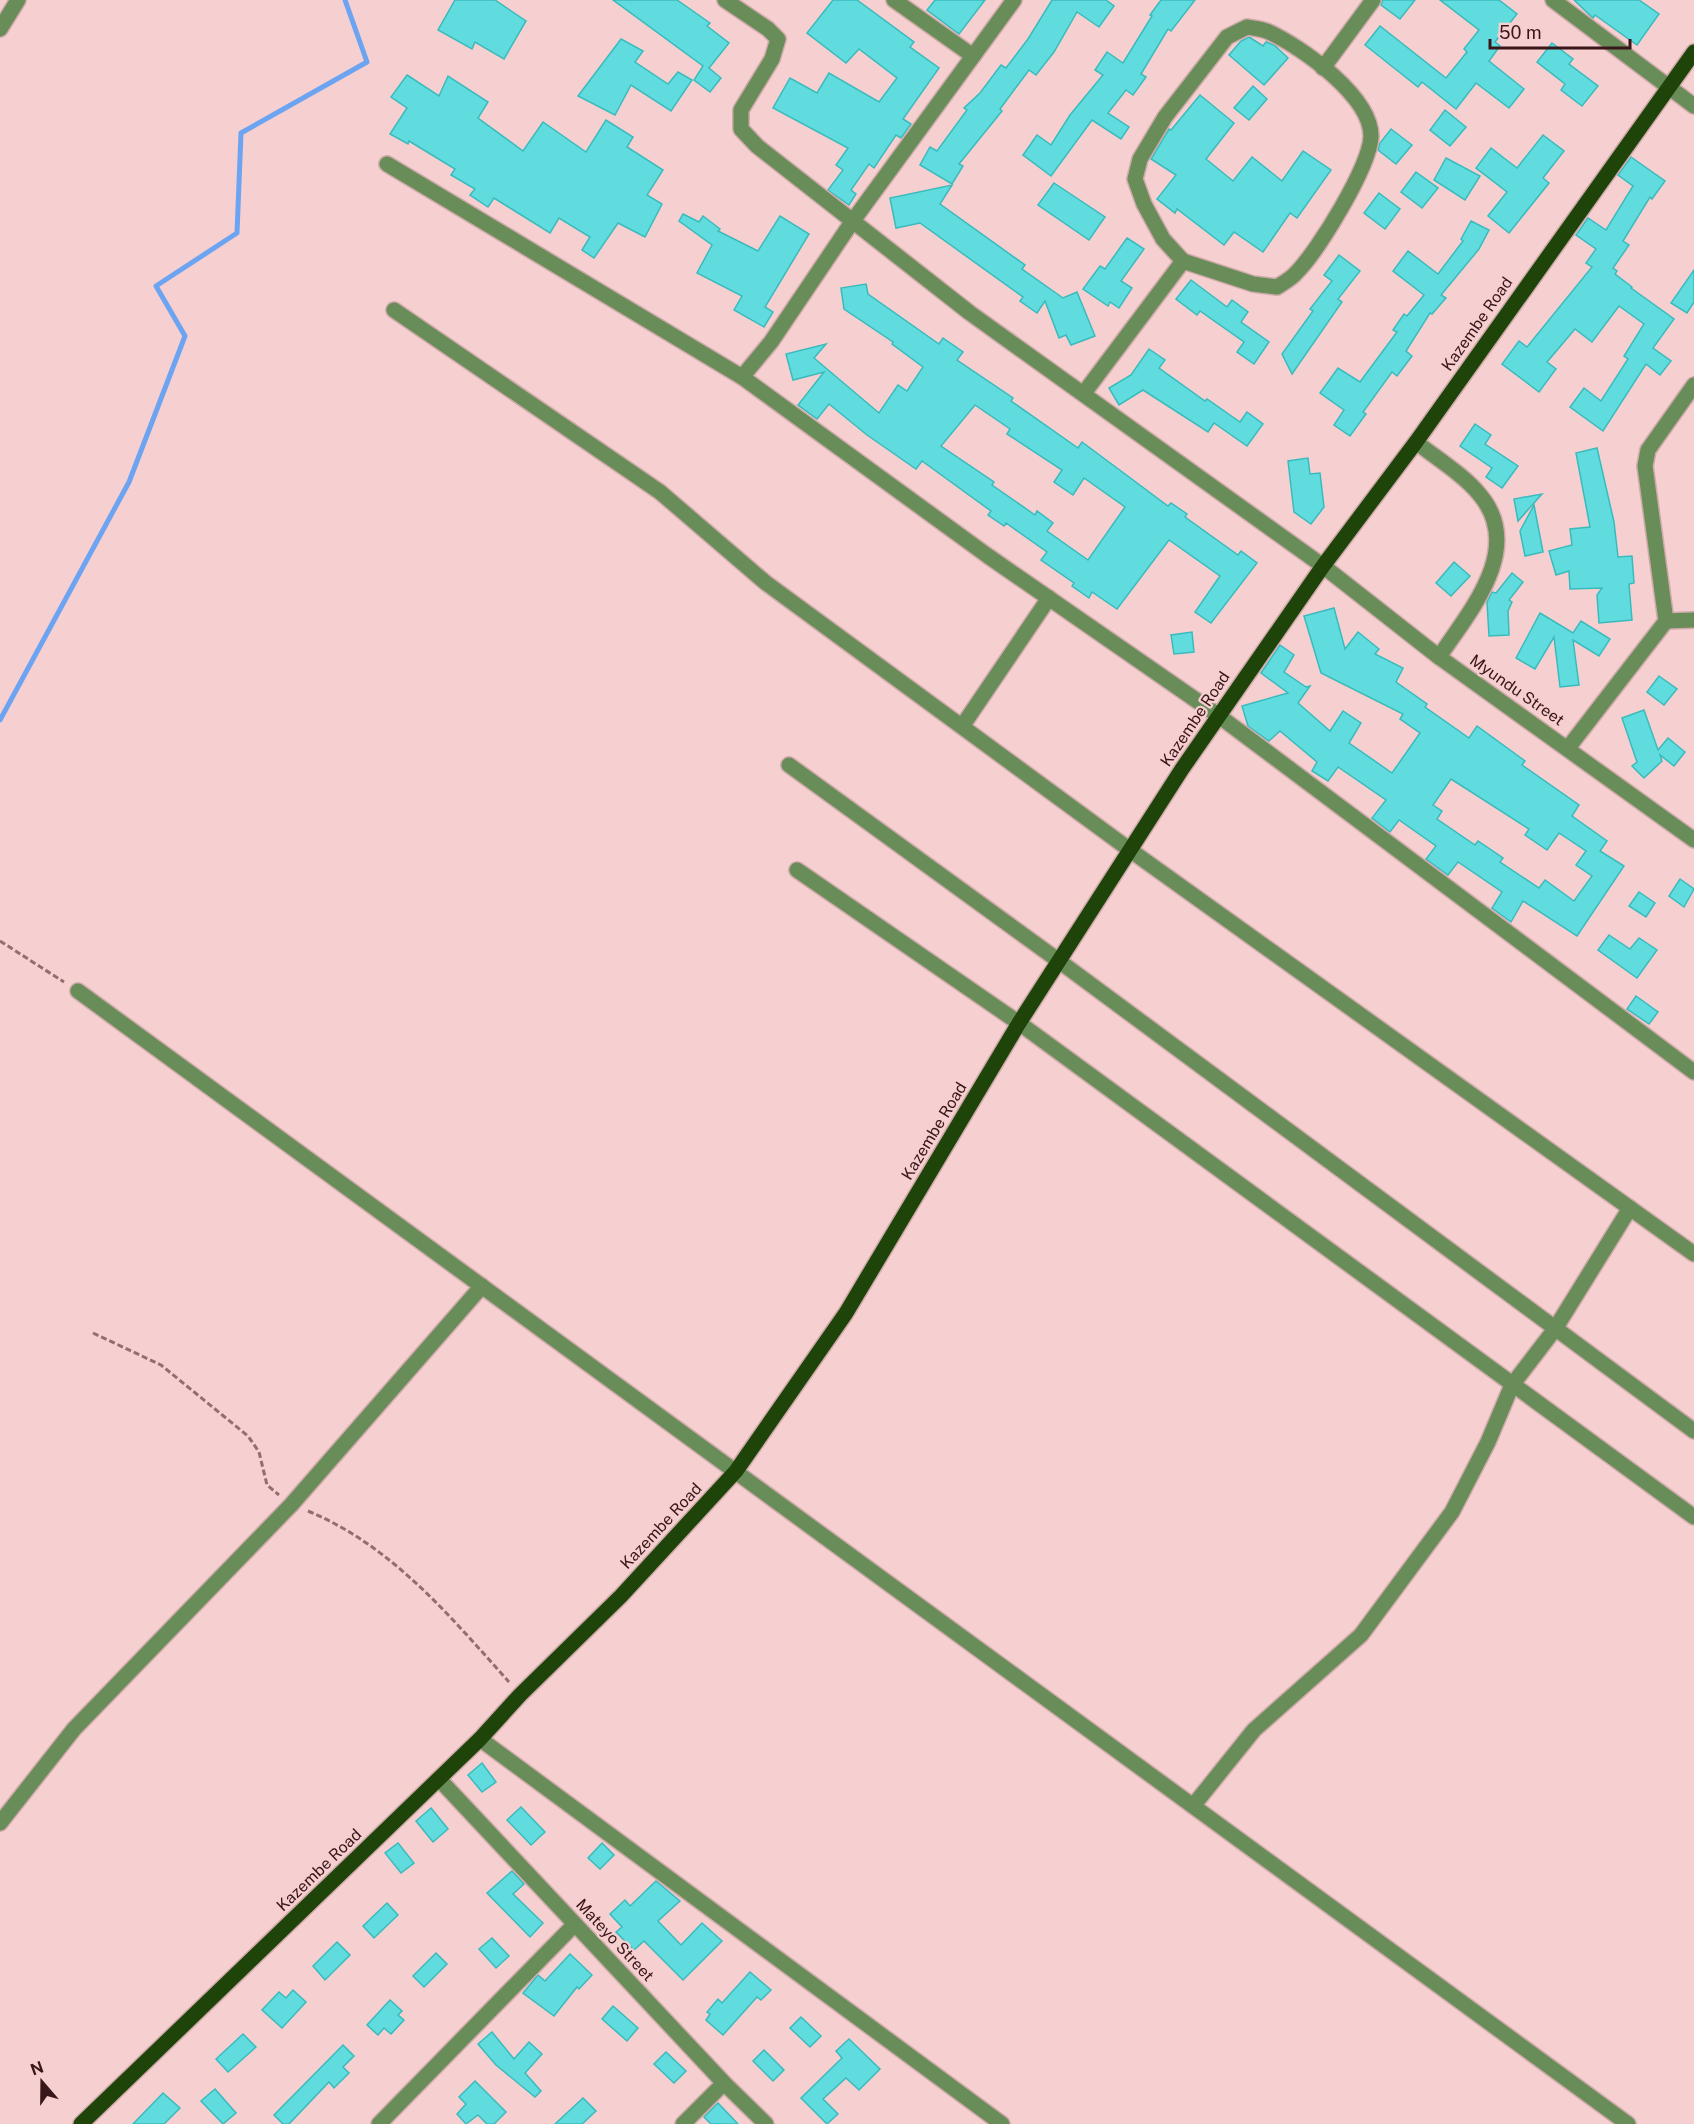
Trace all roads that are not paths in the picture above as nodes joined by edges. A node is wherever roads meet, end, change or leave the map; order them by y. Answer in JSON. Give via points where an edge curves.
{"nodes":[{"id":1,"x":18,"y":0,"type":"edge"},
{"id":2,"x":725,"y":0,"type":"edge"},
{"id":3,"x":894,"y":0,"type":"edge"},
{"id":4,"x":1014,"y":0,"type":"edge"},
{"id":5,"x":1373,"y":0,"type":"edge"},
{"id":6,"x":1553,"y":0,"type":"edge"},
{"id":7,"x":0,"y":28,"type":"edge"},
{"id":8,"x":1694,"y":52,"type":"edge"},
{"id":9,"x":973,"y":56,"type":"junction"},
{"id":10,"x":1323,"y":68,"type":"junction"},
{"id":11,"x":1668,"y":86,"type":"junction"},
{"id":12,"x":1694,"y":106,"type":"edge"},
{"id":13,"x":387,"y":164,"type":"dead end"},
{"id":14,"x":852,"y":222,"type":"junction"},
{"id":15,"x":1183,"y":261,"type":"junction"},
{"id":16,"x":394,"y":310,"type":"dead end"},
{"id":17,"x":742,"y":377,"type":"junction"},
{"id":18,"x":1694,"y":385,"type":"edge"},
{"id":19,"x":1084,"y":393,"type":"junction"},
{"id":20,"x":1416,"y":441,"type":"junction"},
{"id":21,"x":1323,"y":566,"type":"junction"},
{"id":22,"x":1049,"y":598,"type":"junction"},
{"id":23,"x":1694,"y":620,"type":"edge"},
{"id":24,"x":1666,"y":621,"type":"junction"},
{"id":25,"x":1439,"y":657,"type":"junction"},
{"id":26,"x":1219,"y":716,"type":"junction"},
{"id":27,"x":963,"y":725,"type":"junction"},
{"id":28,"x":1568,"y":748,"type":"junction"},
{"id":29,"x":789,"y":765,"type":"dead end"},
{"id":30,"x":1694,"y":840,"type":"edge"},
{"id":31,"x":1130,"y":849,"type":"junction"},
{"id":32,"x":797,"y":870,"type":"dead end"},
{"id":33,"x":1059,"y":961,"type":"junction"},
{"id":34,"x":78,"y":990,"type":"road end"},
{"id":35,"x":1019,"y":1023,"type":"junction"},
{"id":36,"x":1694,"y":1072,"type":"edge"},
{"id":37,"x":1630,"y":1208,"type":"junction"},
{"id":38,"x":1694,"y":1254,"type":"edge"},
{"id":39,"x":482,"y":1286,"type":"junction"},
{"id":40,"x":1555,"y":1329,"type":"junction"},
{"id":41,"x":1512,"y":1385,"type":"junction"},
{"id":42,"x":1694,"y":1431,"type":"edge"},
{"id":43,"x":736,"y":1471,"type":"junction"},
{"id":44,"x":1694,"y":1517,"type":"edge"},
{"id":45,"x":480,"y":1739,"type":"junction"},
{"id":46,"x":439,"y":1779,"type":"junction"},
{"id":47,"x":1193,"y":1806,"type":"junction"},
{"id":48,"x":0,"y":1823,"type":"edge"},
{"id":49,"x":575,"y":1924,"type":"junction"},
{"id":50,"x":724,"y":2083,"type":"junction"},
{"id":51,"x":81,"y":2124,"type":"edge"},
{"id":52,"x":378,"y":2124,"type":"edge"},
{"id":53,"x":683,"y":2124,"type":"edge"},
{"id":54,"x":766,"y":2124,"type":"edge"},
{"id":55,"x":1002,"y":2124,"type":"edge"},
{"id":56,"x":1628,"y":2124,"type":"edge"}],
"edges":[{"from":1,"to":7,"type":"street"},
{"from":2,"to":14,"type":"street","name":"Myundu Street","via":[[778,39],[772,59],[741,110],[741,129]]},
{"from":3,"to":9,"type":"street"},
{"from":4,"to":9,"type":"street"},
{"from":5,"to":10,"type":"street"},
{"from":6,"to":11,"type":"street"},
{"from":8,"to":11,"type":"main road","name":"Kazembe Road"},
{"from":9,"to":14,"type":"street"},
{"from":10,"to":15,"type":"street","via":[[1356,96],[1368,119],[1371,138],[1346,203],[1296,273],[1277,287],[1252,284]]},
{"from":10,"to":15,"type":"street","via":[[1269,31],[1247,27],[1227,37],[1165,117],[1140,159],[1135,179],[1163,239]]},
{"from":11,"to":12,"type":"street"},
{"from":11,"to":20,"type":"main road","name":"Kazembe Road"},
{"from":13,"to":17,"type":"street"},
{"from":14,"to":17,"type":"street","via":[[771,342]]},
{"from":14,"to":19,"type":"street","name":"Myundu Street","via":[[970,313]]},
{"from":15,"to":19,"type":"street"},
{"from":16,"to":27,"type":"street","via":[[660,492],[766,583]]},
{"from":17,"to":22,"type":"street"},
{"from":18,"to":24,"type":"street","via":[[1648,450],[1645,466]]},
{"from":19,"to":21,"type":"street","name":"Myundu Street"},
{"from":20,"to":21,"type":"main road","name":"Kazembe Road"},
{"from":20,"to":25,"type":"street","via":[[1480,494],[1496,531],[1493,570],[1478,600]]},
{"from":21,"to":25,"type":"street","name":"Myundu Street"},
{"from":21,"to":26,"type":"main road","name":"Kazembe Road"},
{"from":22,"to":26,"type":"street"},
{"from":22,"to":27,"type":"street"},
{"from":23,"to":24,"type":"street"},
{"from":24,"to":28,"type":"street"},
{"from":25,"to":28,"type":"street","name":"Myundu Street"},
{"from":26,"to":31,"type":"main road","name":"Kazembe Road"},
{"from":26,"to":36,"type":"street"},
{"from":27,"to":31,"type":"street"},
{"from":28,"to":30,"type":"street","name":"Myundu Street"},
{"from":29,"to":33,"type":"street"},
{"from":31,"to":33,"type":"main road","name":"Kazembe Road"},
{"from":31,"to":37,"type":"street"},
{"from":32,"to":35,"type":"street"},
{"from":33,"to":35,"type":"main road","name":"Kazembe Road"},
{"from":33,"to":40,"type":"street"},
{"from":34,"to":39,"type":"street"},
{"from":35,"to":41,"type":"street"},
{"from":35,"to":43,"type":"main road","name":"Kazembe Road","via":[[846,1313]]},
{"from":37,"to":38,"type":"street"},
{"from":37,"to":40,"type":"street"},
{"from":39,"to":43,"type":"street"},
{"from":39,"to":48,"type":"street","via":[[291,1504],[74,1729]]},
{"from":40,"to":41,"type":"street"},
{"from":40,"to":42,"type":"street"},
{"from":41,"to":44,"type":"street"},
{"from":41,"to":47,"type":"street","via":[[1452,1512],[1361,1635],[1254,1730]]},
{"from":43,"to":45,"type":"main road","name":"Kazembe Road"},
{"from":43,"to":47,"type":"street"},
{"from":45,"to":46,"type":"main road","name":"Kazembe Road"},
{"from":45,"to":55,"type":"street"},
{"from":46,"to":49,"type":"street","name":"Mateyo Street"},
{"from":46,"to":51,"type":"main road","name":"Kazembe Road"},
{"from":47,"to":56,"type":"street"},
{"from":49,"to":50,"type":"street","name":"Mateyo Street"},
{"from":49,"to":52,"type":"street"},
{"from":50,"to":53,"type":"street"},
{"from":50,"to":54,"type":"street","name":"Mateyo Street"}]}
